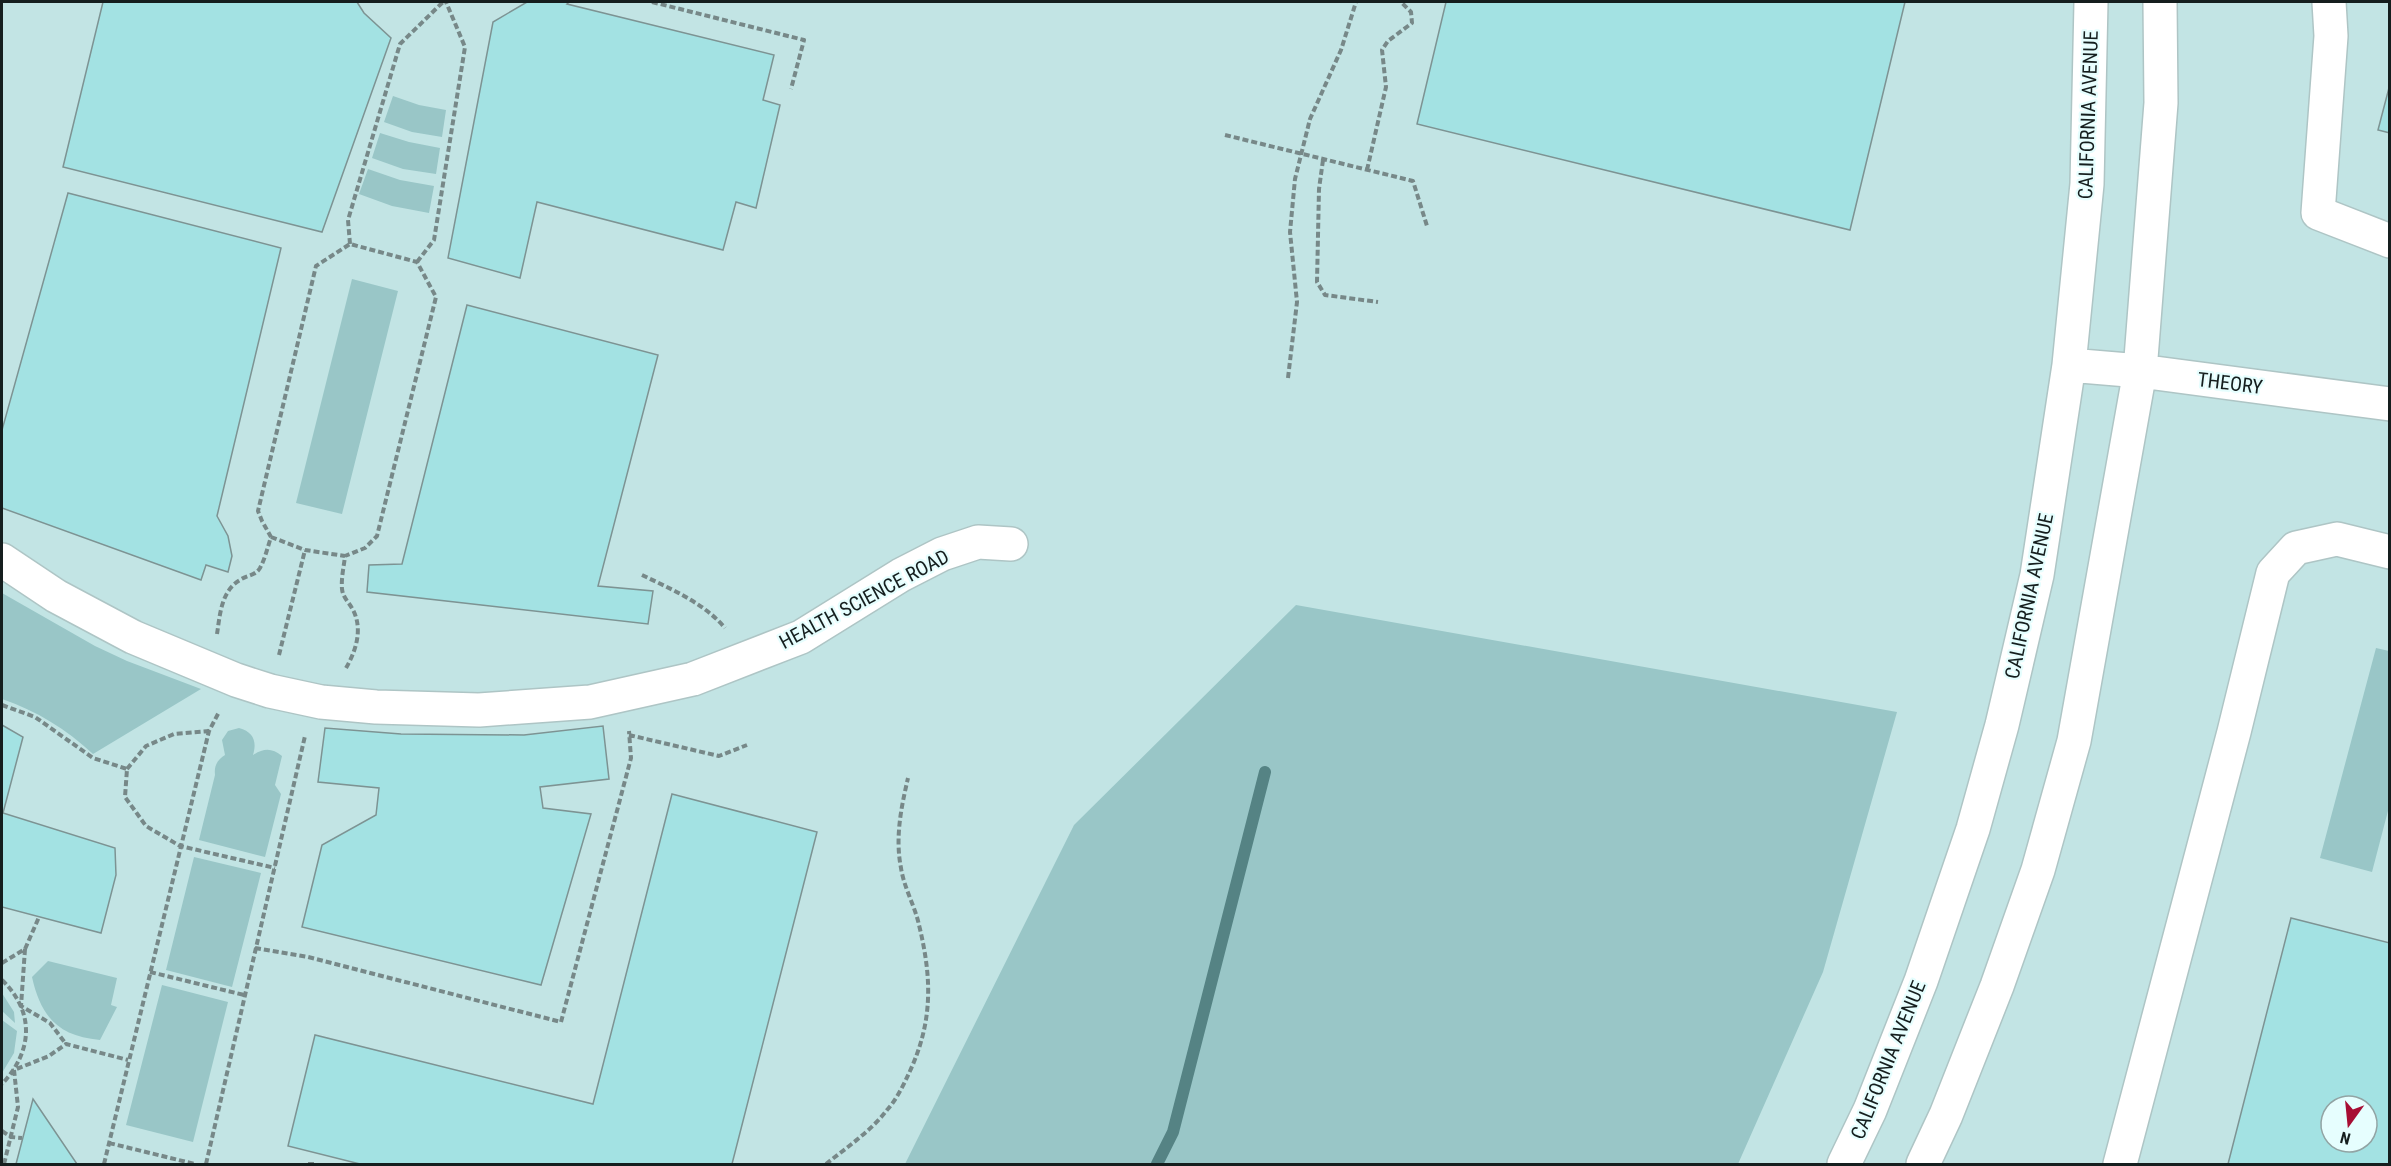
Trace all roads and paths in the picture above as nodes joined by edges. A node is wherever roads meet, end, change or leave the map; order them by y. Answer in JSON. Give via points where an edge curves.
{"nodes":[{"id":1,"x":444,"y":2,"type":"edge"},
{"id":2,"x":654,"y":2,"type":"edge"},
{"id":3,"x":1356,"y":2,"type":"edge"},
{"id":4,"x":1401,"y":2,"type":"edge"},
{"id":5,"x":2091,"y":2,"type":"edge"},
{"id":6,"x":2160,"y":2,"type":"edge"},
{"id":7,"x":2329,"y":2,"type":"edge"},
{"id":8,"x":790,"y":89,"type":"dead end"},
{"id":9,"x":1225,"y":135,"type":"dead end"},
{"id":10,"x":1300,"y":154,"type":"junction"},
{"id":11,"x":1323,"y":160,"type":"junction"},
{"id":12,"x":1367,"y":170,"type":"junction"},
{"id":13,"x":1427,"y":226,"type":"dead end"},
{"id":14,"x":2390,"y":241,"type":"edge"},
{"id":15,"x":350,"y":244,"type":"junction"},
{"id":16,"x":417,"y":262,"type":"junction"},
{"id":17,"x":1378,"y":302,"type":"dead end"},
{"id":18,"x":2069,"y":365,"type":"junction"},
{"id":19,"x":2140,"y":371,"type":"junction"},
{"id":20,"x":1288,"y":378,"type":"dead end"},
{"id":21,"x":2390,"y":404,"type":"edge"},
{"id":22,"x":271,"y":537,"type":"junction"},
{"id":23,"x":1011,"y":544,"type":"dead end"},
{"id":24,"x":305,"y":550,"type":"junction"},
{"id":25,"x":2390,"y":552,"type":"edge"},
{"id":26,"x":345,"y":556,"type":"junction"},
{"id":27,"x":2,"y":560,"type":"edge"},
{"id":28,"x":642,"y":575,"type":"dead end"},
{"id":29,"x":218,"y":626,"type":"dead end"},
{"id":30,"x":747,"y":658,"type":"junction"},
{"id":31,"x":236,"y":680,"type":"junction"},
{"id":32,"x":270,"y":691,"type":"junction"},
{"id":33,"x":626,"y":694,"type":"junction"},
{"id":34,"x":321,"y":702,"type":"junction"},
{"id":35,"x":2,"y":705,"type":"edge"},
{"id":36,"x":209,"y":731,"type":"junction"},
{"id":37,"x":629,"y":735,"type":"junction"},
{"id":38,"x":747,"y":745,"type":"dead end"},
{"id":39,"x":127,"y":769,"type":"junction"},
{"id":40,"x":908,"y":778,"type":"dead end"},
{"id":41,"x":180,"y":846,"type":"junction"},
{"id":42,"x":275,"y":868,"type":"junction"},
{"id":43,"x":39,"y":917,"type":"dead end"},
{"id":44,"x":255,"y":948,"type":"junction"},
{"id":45,"x":25,"y":949,"type":"junction"},
{"id":46,"x":2,"y":963,"type":"edge"},
{"id":47,"x":150,"y":972,"type":"junction"},
{"id":48,"x":2,"y":980,"type":"edge"},
{"id":49,"x":244,"y":995,"type":"junction"},
{"id":50,"x":21,"y":1006,"type":"junction"},
{"id":51,"x":66,"y":1044,"type":"junction"},
{"id":52,"x":128,"y":1060,"type":"junction"},
{"id":53,"x":14,"y":1070,"type":"junction"},
{"id":54,"x":2,"y":1084,"type":"edge"},
{"id":55,"x":2,"y":1131,"type":"edge"},
{"id":56,"x":11,"y":1137,"type":"junction"},
{"id":57,"x":22,"y":1138,"type":"dead end"},
{"id":58,"x":109,"y":1143,"type":"junction"},
{"id":59,"x":4,"y":1164,"type":"edge"},
{"id":60,"x":104,"y":1164,"type":"edge"},
{"id":61,"x":195,"y":1164,"type":"edge"},
{"id":62,"x":206,"y":1164,"type":"edge"},
{"id":63,"x":308,"y":1164,"type":"edge"},
{"id":64,"x":314,"y":1164,"type":"edge"},
{"id":65,"x":826,"y":1164,"type":"edge"},
{"id":66,"x":1844,"y":1164,"type":"edge"},
{"id":67,"x":1923,"y":1164,"type":"edge"},
{"id":68,"x":2120,"y":1164,"type":"edge"}],
"edges":[{"from":1,"to":15,"type":"path","via":[[400,44],[348,220]]},
{"from":1,"to":16,"type":"path","via":[[465,47],[434,240]]},
{"from":2,"to":8,"type":"path","via":[[804,40]]},
{"from":3,"to":10,"type":"path","via":[[1341,50],[1310,118]]},
{"from":4,"to":12,"type":"path","via":[[1411,12],[1412,22],[1382,50],[1386,87]]},
{"from":5,"to":18,"type":"street","name":"CALIFORNIA AVENUE","via":[[2087,184]]},
{"from":6,"to":19,"type":"street","via":[[2161,103]]},
{"from":7,"to":14,"type":"street","via":[[2331,36],[2318,213]]},
{"from":9,"to":10,"type":"path"},
{"from":10,"to":11,"type":"path"},
{"from":10,"to":20,"type":"path","via":[[1290,232],[1297,302]]},
{"from":11,"to":12,"type":"path"},
{"from":11,"to":17,"type":"path","via":[[1317,282],[1325,295]]},
{"from":12,"to":13,"type":"path","via":[[1413,181]]},
{"from":15,"to":16,"type":"path"},
{"from":15,"to":22,"type":"path","via":[[316,266],[258,511]]},
{"from":16,"to":26,"type":"path","via":[[436,297],[377,536],[365,548]]},
{"from":18,"to":19,"type":"street","name":"THEORY"},
{"from":18,"to":66,"type":"street","name":"CALIFORNIA AVENUE","via":[[2037,574],[1973,829],[1921,981],[1870,1110]]},
{"from":19,"to":21,"type":"street","name":"THEORY"},
{"from":19,"to":67,"type":"street","via":[[2074,741],[2038,870],[2001,975]]},
{"from":22,"to":24,"type":"path"},
{"from":22,"to":29,"type":"path","via":[[260,568],[226,593]]},
{"from":23,"to":30,"type":"street","name":"HEALTH SCIENCE ROAD","via":[[978,542],[942,554],[801,637]]},
{"from":24,"to":26,"type":"path"},
{"from":24,"to":32,"type":"path"},
{"from":25,"to":68,"type":"street","via":[[2337,539],[2296,548],[2273,573]]},
{"from":26,"to":34,"type":"path","via":[[341,588],[354,611],[358,635],[354,654]]},
{"from":27,"to":31,"type":"street","name":"HEALTH SCIENCE ROAD","via":[[56,596],[133,637]]},
{"from":28,"to":30,"type":"path","via":[[714,614]]},
{"from":30,"to":33,"type":"street","name":"HEALTH SCIENCE ROAD","via":[[693,679]]},
{"from":31,"to":32,"type":"street","name":"HEALTH SCIENCE ROAD"},
{"from":31,"to":36,"type":"path"},
{"from":32,"to":34,"type":"street","name":"HEALTH SCIENCE ROAD"},
{"from":33,"to":34,"type":"street","name":"HEALTH SCIENCE ROAD","via":[[590,702],[479,710]]},
{"from":33,"to":37,"type":"path"},
{"from":34,"to":42,"type":"path","via":[[307,727]]},
{"from":35,"to":39,"type":"path","via":[[35,717],[93,758]]},
{"from":36,"to":39,"type":"path","via":[[174,734],[146,746]]},
{"from":36,"to":41,"type":"path"},
{"from":37,"to":38,"type":"path","via":[[719,756]]},
{"from":37,"to":44,"type":"path","via":[[631,758],[561,1022],[308,957]]},
{"from":39,"to":41,"type":"path","via":[[125,797],[146,826]]},
{"from":40,"to":65,"type":"path","via":[[900,812],[901,869],[919,922],[927,963],[929,1000],[925,1033],[904,1085],[887,1110]]},
{"from":41,"to":42,"type":"path"},
{"from":41,"to":47,"type":"path"},
{"from":42,"to":44,"type":"path"},
{"from":43,"to":45,"type":"path"},
{"from":44,"to":49,"type":"path"},
{"from":45,"to":46,"type":"path"},
{"from":45,"to":50,"type":"path"},
{"from":47,"to":49,"type":"path"},
{"from":47,"to":52,"type":"path"},
{"from":48,"to":50,"type":"path"},
{"from":49,"to":62,"type":"path"},
{"from":50,"to":51,"type":"path","via":[[50,1023]]},
{"from":50,"to":53,"type":"path","via":[[27,1028],[24,1050]]},
{"from":51,"to":52,"type":"path"},
{"from":51,"to":53,"type":"path","via":[[50,1056]]},
{"from":52,"to":58,"type":"path"},
{"from":53,"to":54,"type":"path"},
{"from":53,"to":56,"type":"path","via":[[18,1107]]},
{"from":55,"to":56,"type":"path"},
{"from":56,"to":57,"type":"path"},
{"from":56,"to":59,"type":"path"},
{"from":58,"to":60,"type":"path"},
{"from":58,"to":61,"type":"path"},
{"from":63,"to":64,"type":"path"}]}
